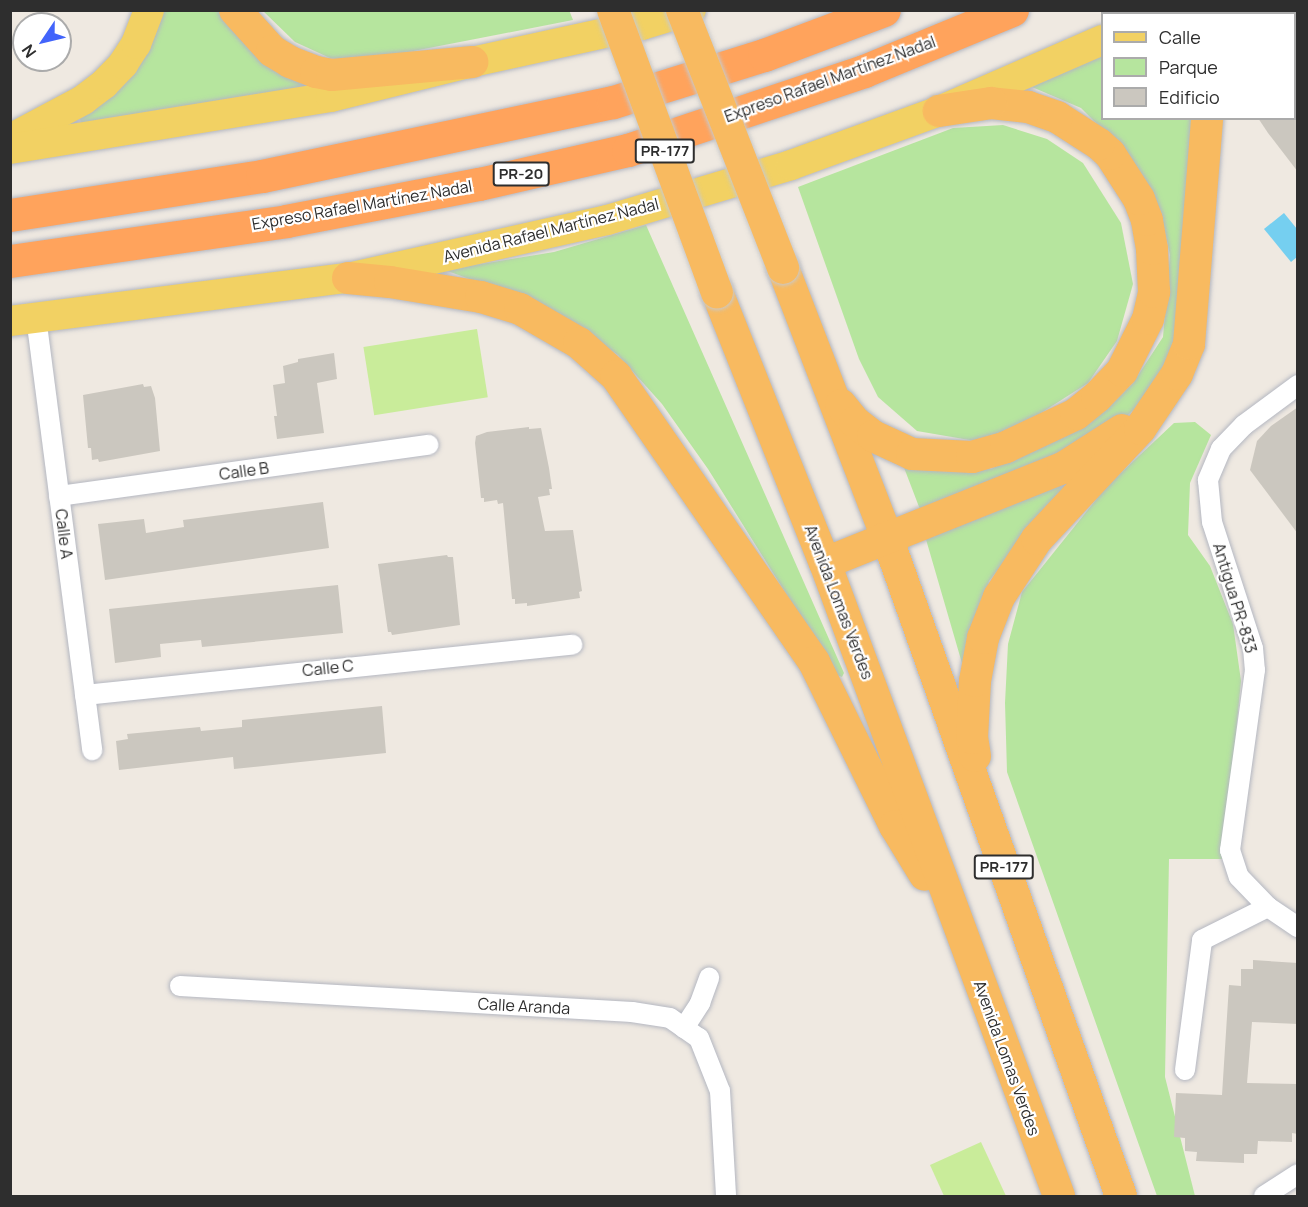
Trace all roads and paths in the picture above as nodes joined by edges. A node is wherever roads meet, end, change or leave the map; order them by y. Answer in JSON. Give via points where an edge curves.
{"nodes":[{"id":1,"x":149,"y":10,"type":"edge"},
{"id":2,"x":235,"y":10,"type":"edge"},
{"id":3,"x":614,"y":10,"type":"edge"},
{"id":4,"x":682,"y":10,"type":"edge"},
{"id":5,"x":692,"y":10,"type":"edge"},
{"id":6,"x":884,"y":10,"type":"edge"},
{"id":7,"x":1012,"y":10,"type":"edge"},
{"id":8,"x":1101,"y":40,"type":"edge"},
{"id":9,"x":472,"y":62,"type":"junction"},
{"id":10,"x":939,"y":111,"type":"junction"},
{"id":11,"x":1207,"y":120,"type":"edge"},
{"id":12,"x":10,"y":140,"type":"edge"},
{"id":13,"x":10,"y":148,"type":"edge"},
{"id":14,"x":10,"y":215,"type":"edge"},
{"id":15,"x":10,"y":261,"type":"edge"},
{"id":16,"x":348,"y":278,"type":"junction"},
{"id":17,"x":23,"y":319,"type":"edge"},
{"id":18,"x":1298,"y":385,"type":"edge"},
{"id":19,"x":832,"y":395,"type":"junction"},
{"id":20,"x":1160,"y":402,"type":"junction"},
{"id":21,"x":428,"y":445,"type":"dead end"},
{"id":22,"x":59,"y":496,"type":"junction"},
{"id":23,"x":887,"y":537,"type":"junction"},
{"id":24,"x":825,"y":563,"type":"junction"},
{"id":25,"x":572,"y":645,"type":"dead end"},
{"id":26,"x":85,"y":695,"type":"junction"},
{"id":27,"x":92,"y":750,"type":"dead end"},
{"id":28,"x":981,"y":801,"type":"junction"},
{"id":29,"x":1268,"y":907,"type":"junction"},
{"id":30,"x":1298,"y":927,"type":"edge"},
{"id":31,"x":961,"y":933,"type":"junction"},
{"id":32,"x":709,"y":978,"type":"dead end"},
{"id":33,"x":180,"y":986,"type":"dead end"},
{"id":34,"x":684,"y":1028,"type":"junction"},
{"id":35,"x":1185,"y":1070,"type":"dead end"},
{"id":36,"x":1298,"y":1174,"type":"edge"},
{"id":37,"x":726,"y":1197,"type":"edge"},
{"id":38,"x":1059,"y":1197,"type":"edge"},
{"id":39,"x":1121,"y":1197,"type":"edge"},
{"id":40,"x":1264,"y":1197,"type":"edge"}],
"edges":[{"from":1,"to":12,"type":"main road","via":[[136,44],[104,84]]},
{"from":2,"to":9,"type":"highway","via":[[272,51],[316,72],[332,75]]},
{"from":3,"to":24,"type":"highway","name":"Avenida Lomas Verdes","number":"PR-177","bridge":true,"via":[[717,292]]},
{"from":4,"to":19,"type":"highway","number":"PR-177","bridge":true},
{"from":5,"to":9,"type":"main road","via":[[642,25]]},
{"from":6,"to":14,"type":"highway","via":[[764,56],[612,102],[262,176]]},
{"from":7,"to":15,"type":"highway","name":"Expreso Rafael Martínez Nadal","number":"PR-20","via":[[864,71],[628,150],[479,184],[286,221]]},
{"from":8,"to":10,"type":"main road","name":"Avenida Rafael Martínez Nadal"},
{"from":9,"to":13,"type":"main road","via":[[331,97]]},
{"from":10,"to":16,"type":"main road","name":"Avenida Rafael Martínez Nadal","via":[[791,165],[607,220]]},
{"from":10,"to":19,"type":"highway","via":[[991,104],[1028,107],[1058,117],[1110,154],[1139,199],[1147,220],[1154,281],[1148,319],[1122,371],[1076,414],[1006,447],[972,457],[912,454],[893,447],[855,422]]},
{"from":11,"to":20,"type":"highway","via":[[1189,344]]},
{"from":16,"to":17,"type":"main road","name":"Avenida Rafael Martínez Nadal"},
{"from":16,"to":31,"type":"highway","via":[[481,297],[520,309],[579,343],[616,376],[814,662],[895,826]]},
{"from":17,"to":22,"type":"street","name":"Calle A"},
{"from":18,"to":29,"type":"street","name":"Antigua PR-833","via":[[1244,425],[1221,449],[1208,480],[1212,522],[1253,648],[1255,670],[1230,850],[1239,877]]},
{"from":19,"to":23,"type":"highway","number":"PR-177"},
{"from":20,"to":23,"type":"highway","via":[[1064,468]]},
{"from":20,"to":28,"type":"highway","via":[[1115,458],[1037,539],[999,597],[982,638],[975,681],[972,738]]},
{"from":21,"to":22,"type":"street","name":"Calle B"},
{"from":22,"to":26,"type":"street","name":"Calle A"},
{"from":23,"to":24,"type":"highway"},
{"from":23,"to":28,"type":"highway","number":"PR-177"},
{"from":24,"to":31,"type":"highway","name":"Avenida Lomas Verdes","number":"PR-177"},
{"from":25,"to":26,"type":"street","name":"Calle C"},
{"from":26,"to":27,"type":"street","name":"Calle A"},
{"from":28,"to":39,"type":"highway","number":"PR-177"},
{"from":29,"to":30,"type":"street","name":"Antigua PR-833"},
{"from":29,"to":35,"type":"street","via":[[1202,940]]},
{"from":31,"to":38,"type":"highway","name":"Avenida Lomas Verdes","number":"PR-177"},
{"from":32,"to":34,"type":"street","via":[[700,1004]]},
{"from":33,"to":34,"type":"street","name":"Calle Aranda","via":[[632,1012],[670,1018]]},
{"from":34,"to":37,"type":"street","name":"Calle Aranda","via":[[699,1038],[720,1091]]},
{"from":36,"to":40,"type":"street"}]}
